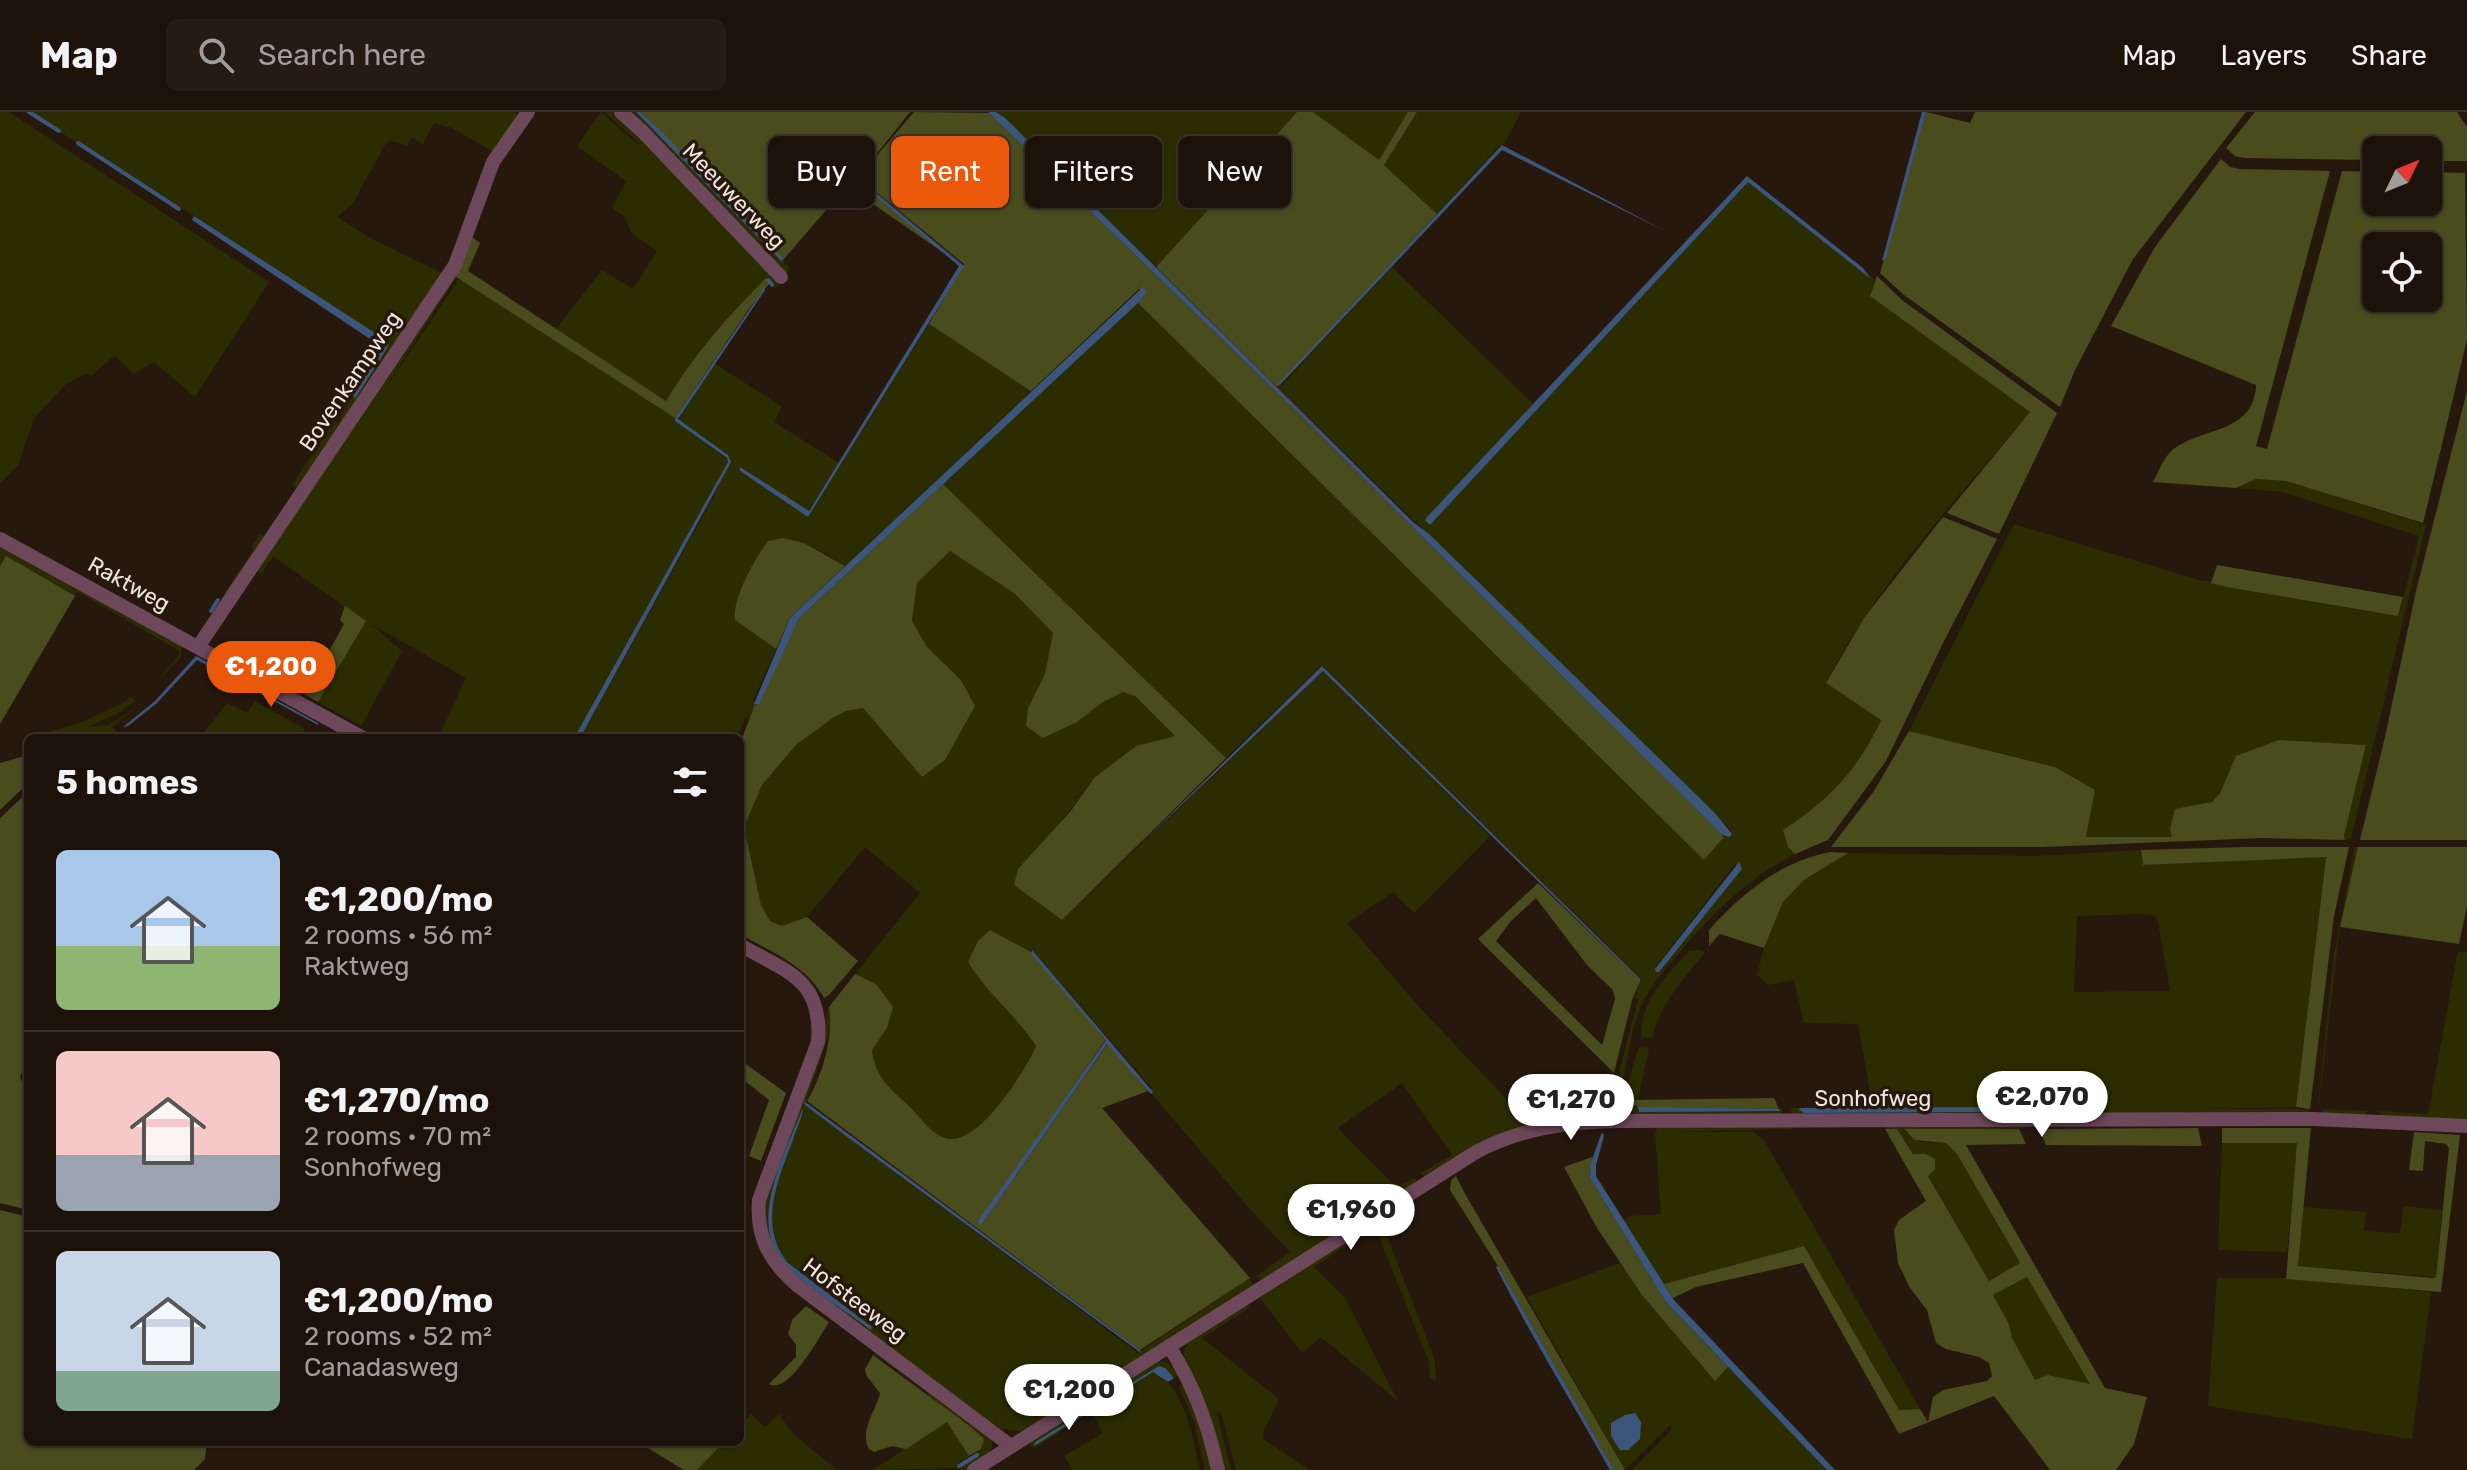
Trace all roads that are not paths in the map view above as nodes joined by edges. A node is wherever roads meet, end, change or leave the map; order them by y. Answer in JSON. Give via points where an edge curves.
{"nodes":[{"id":1,"x":528,"y":112,"type":"edge"},
{"id":2,"x":621,"y":112,"type":"edge"},
{"id":3,"x":781,"y":277,"type":"dead end"},
{"id":4,"x":0,"y":539,"type":"edge"},
{"id":5,"x":198,"y":647,"type":"junction"},
{"id":6,"x":356,"y":734,"type":"edge"},
{"id":7,"x":744,"y":947,"type":"edge"},
{"id":8,"x":2467,"y":1126,"type":"edge"},
{"id":9,"x":1169,"y":1346,"type":"junction"},
{"id":10,"x":1011,"y":1446,"type":"junction"},
{"id":11,"x":974,"y":1470,"type":"edge"},
{"id":12,"x":1218,"y":1470,"type":"edge"}],
"edges":[{"from":1,"to":5,"type":"street","name":"Bovenkampweg","via":[[493,162],[455,265]]},
{"from":2,"to":3,"type":"street","name":"Meeuwerweg"},
{"from":4,"to":5,"type":"street","name":"Raktweg"},
{"from":5,"to":6,"type":"street","name":"Raktweg"},
{"from":7,"to":10,"type":"street","name":"Hofsteeweg","via":[[797,977],[817,1007],[820,1022],[818,1042],[759,1200],[763,1244],[790,1279]]},
{"from":8,"to":9,"type":"street","name":"Sonhofweg","via":[[2314,1119],[1561,1124],[1520,1132],[1465,1158]]},
{"from":9,"to":10,"type":"street","name":"Sonhofweg"},
{"from":9,"to":12,"type":"street","via":[[1198,1397]]},
{"from":10,"to":11,"type":"street","name":"Sonhofweg"}]}
